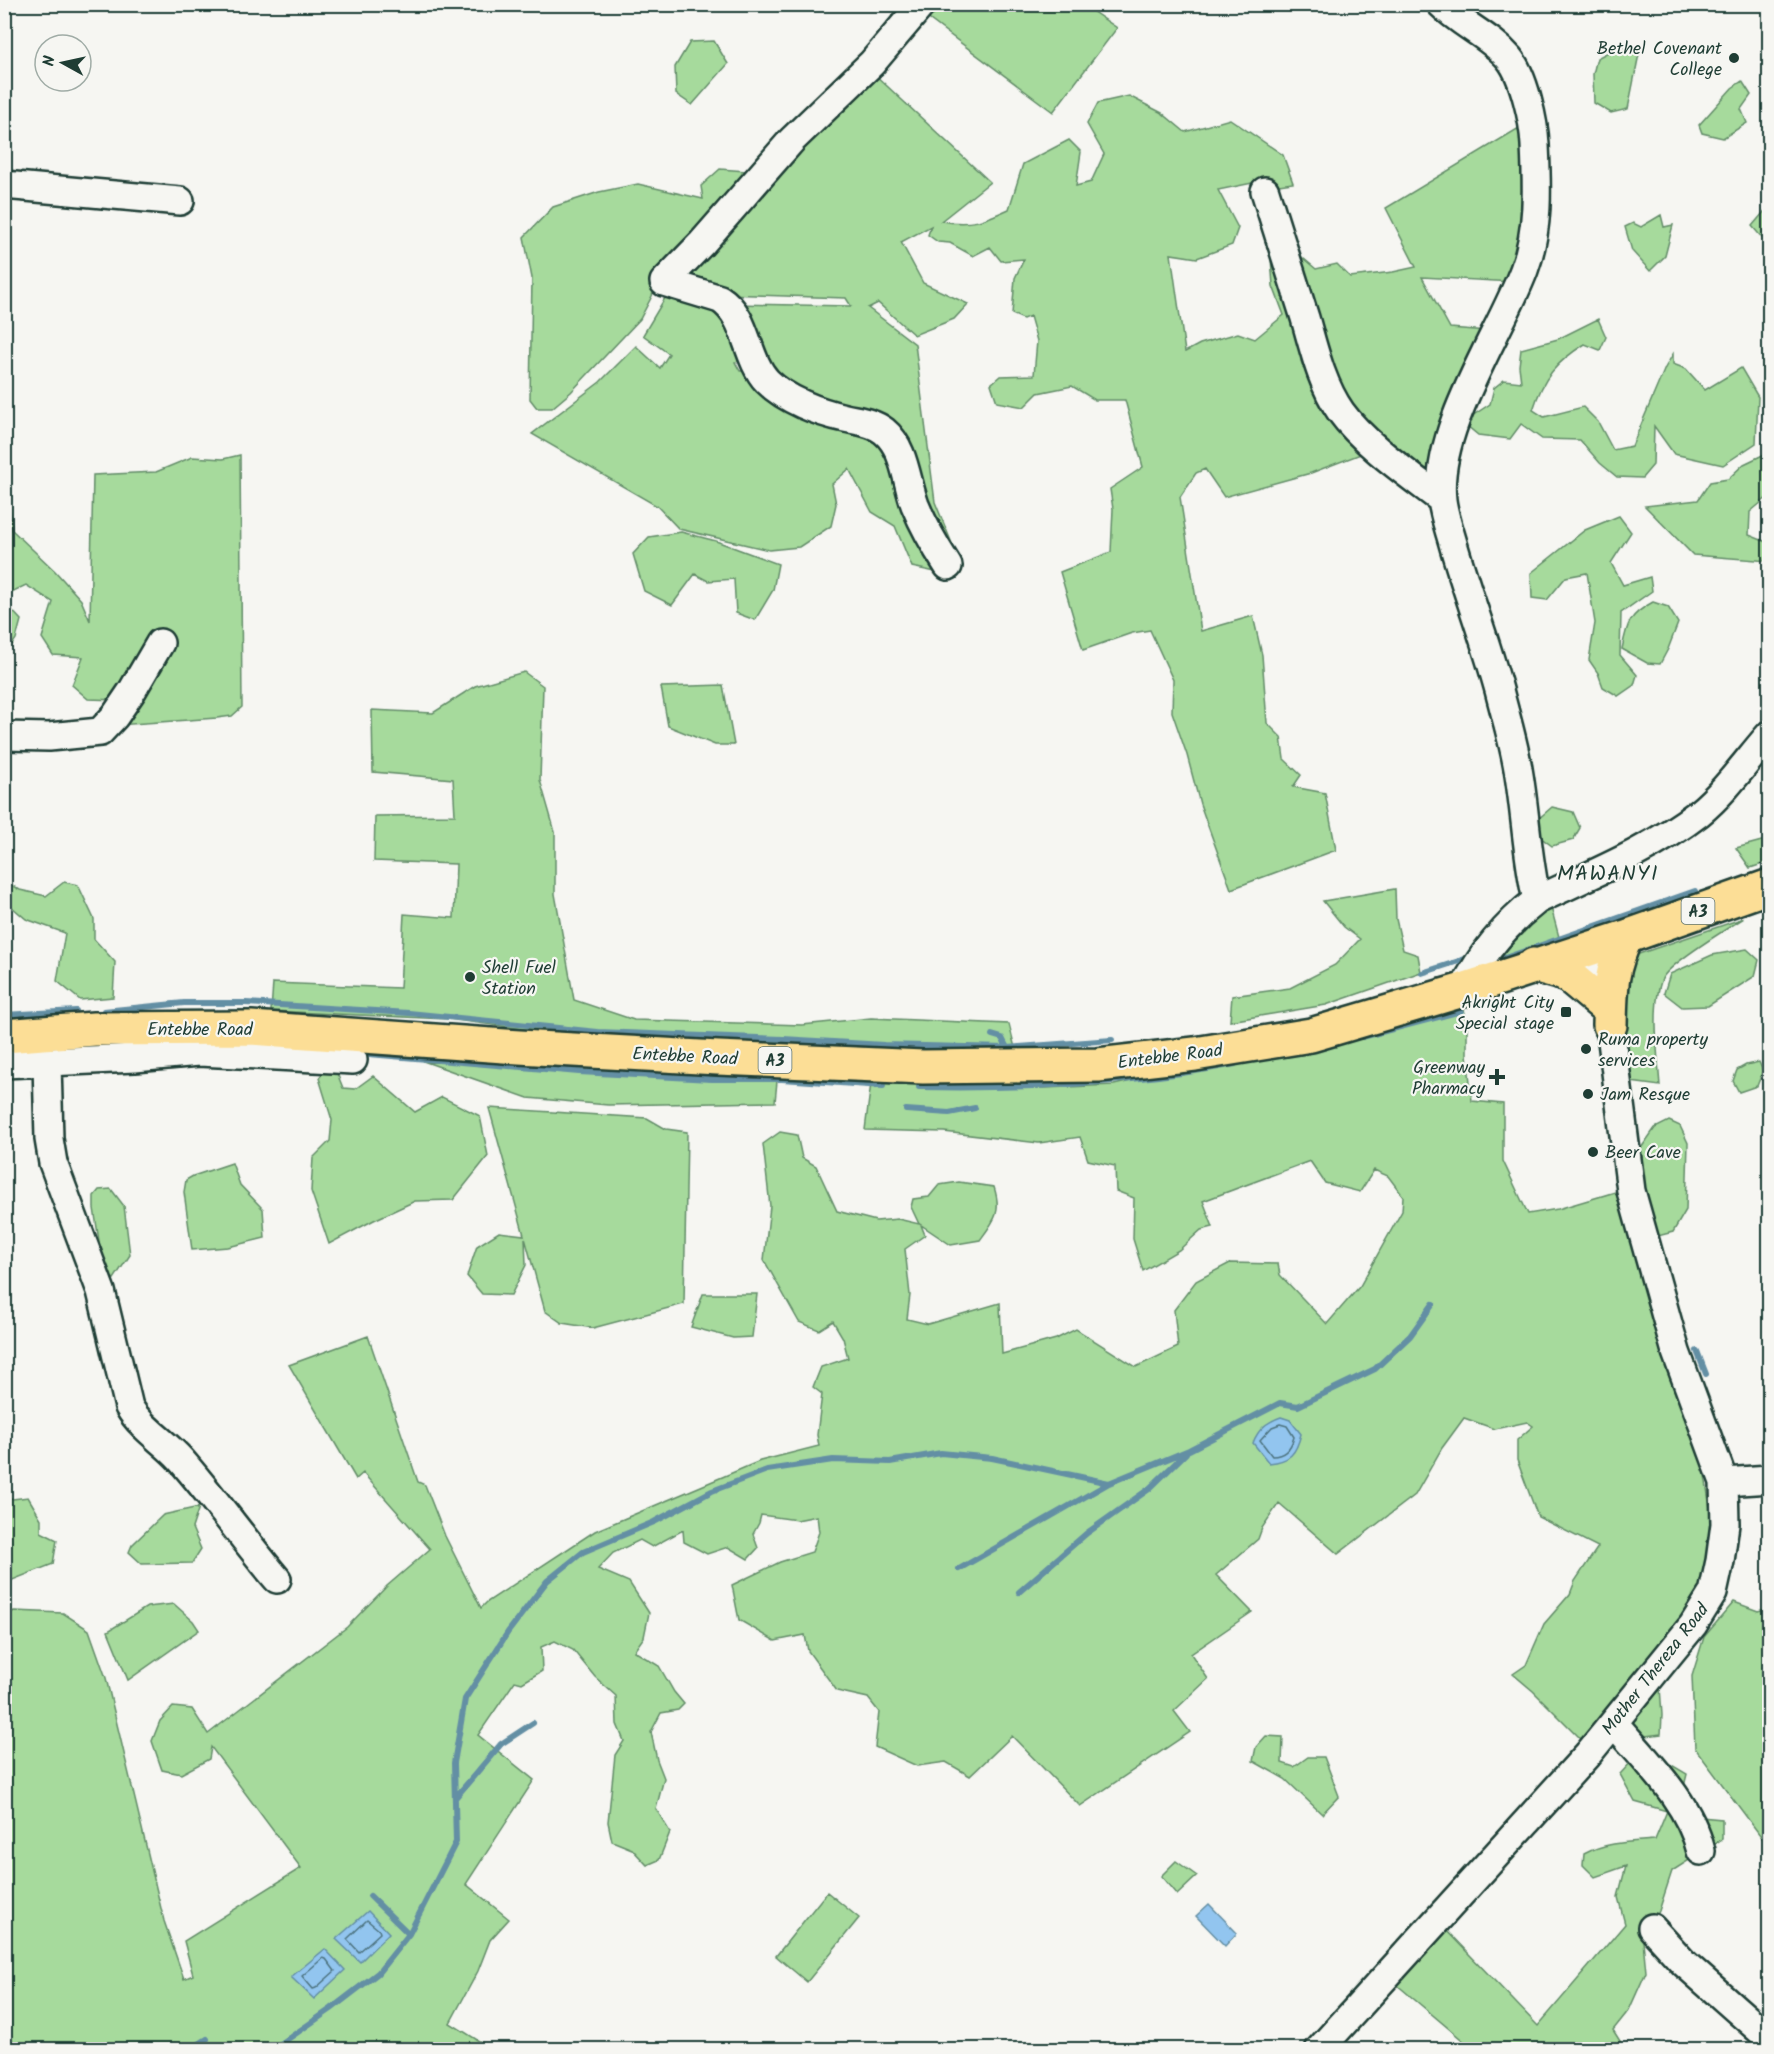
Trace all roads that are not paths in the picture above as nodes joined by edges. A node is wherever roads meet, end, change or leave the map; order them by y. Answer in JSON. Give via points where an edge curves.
{"nodes":[{"id":1,"x":922,"y":4,"type":"edge"},
{"id":2,"x":1441,"y":4,"type":"edge"},
{"id":3,"x":4,"y":185,"type":"edge"},
{"id":4,"x":1265,"y":191,"type":"dead end"},
{"id":5,"x":180,"y":201,"type":"dead end"},
{"id":6,"x":1442,"y":500,"type":"junction"},
{"id":7,"x":948,"y":566,"type":"dead end"},
{"id":8,"x":160,"y":643,"type":"dead end"},
{"id":9,"x":1770,"y":734,"type":"edge"},
{"id":10,"x":4,"y":736,"type":"edge"},
{"id":11,"x":1770,"y":886,"type":"edge"},
{"id":12,"x":1537,"y":900,"type":"junction"},
{"id":13,"x":1626,"y":937,"type":"junction"},
{"id":14,"x":1584,"y":950,"type":"junction"},
{"id":15,"x":1534,"y":965,"type":"junction"},
{"id":16,"x":1463,"y":990,"type":"junction"},
{"id":17,"x":1608,"y":1016,"type":"junction"},
{"id":18,"x":4,"y":1036,"type":"edge"},
{"id":19,"x":353,"y":1060,"type":"dead end"},
{"id":20,"x":47,"y":1062,"type":"junction"},
{"id":21,"x":4,"y":1064,"type":"edge"},
{"id":22,"x":1770,"y":1479,"type":"edge"},
{"id":23,"x":1724,"y":1482,"type":"junction"},
{"id":24,"x":277,"y":1580,"type":"dead end"},
{"id":25,"x":1614,"y":1723,"type":"junction"},
{"id":26,"x":1701,"y":1851,"type":"dead end"},
{"id":27,"x":1652,"y":1928,"type":"dead end"},
{"id":28,"x":1762,"y":2032,"type":"dead end"},
{"id":29,"x":1319,"y":2049,"type":"edge"}],
"edges":[{"from":1,"to":7,"type":"street","via":[[872,63],[792,140],[664,282],[728,303],[741,324],[755,364],[781,394],[883,430],[902,458],[915,504]]},
{"from":2,"to":6,"type":"street","via":[[1457,20],[1486,36],[1511,60],[1526,92],[1535,133],[1537,187],[1535,228],[1525,267],[1508,311],[1468,390],[1447,446]]},
{"from":3,"to":5,"type":"street"},
{"from":4,"to":6,"type":"street","via":[[1316,356],[1336,403],[1351,424]]},
{"from":6,"to":12,"type":"street","via":[[1519,772],[1528,864]]},
{"from":8,"to":10,"type":"street","via":[[132,691],[100,732]]},
{"from":9,"to":12,"type":"street","via":[[1701,811],[1670,834],[1627,859]]},
{"from":11,"to":13,"type":"main road","number":"A3"},
{"from":12,"to":16,"type":"street","via":[[1493,941]]},
{"from":13,"to":14,"type":"main road","number":"A3"},
{"from":13,"to":17,"type":"main road","via":[[1611,979]]},
{"from":14,"to":15,"type":"main road","number":"A3"},
{"from":14,"to":17,"type":"street","name":"Mother Thereza Road"},
{"from":15,"to":16,"type":"main road","name":"Entebbe Road","number":"A3"},
{"from":15,"to":17,"type":"main road","via":[[1570,977]]},
{"from":16,"to":18,"type":"main road","name":"Entebbe Road","number":"A3","via":[[1311,1035],[1195,1054],[1087,1065],[923,1067],[718,1058],[251,1028],[94,1029]]},
{"from":17,"to":23,"type":"street","name":"Mother Thereza Road","via":[[1631,1191],[1676,1352]]},
{"from":19,"to":20,"type":"street","via":[[200,1052]]},
{"from":20,"to":21,"type":"street"},
{"from":20,"to":24,"type":"street","via":[[52,1163],[101,1291],[129,1407],[220,1506]]},
{"from":22,"to":23,"type":"street"},
{"from":23,"to":25,"type":"street","name":"Mother Thereza Road","via":[[1725,1524],[1713,1593],[1693,1625]]},
{"from":25,"to":26,"type":"street","via":[[1674,1794],[1696,1833]]},
{"from":25,"to":29,"type":"street","name":"Mother Thereza Road","via":[[1536,1814]]},
{"from":27,"to":28,"type":"street","via":[[1684,1963]]}]}
